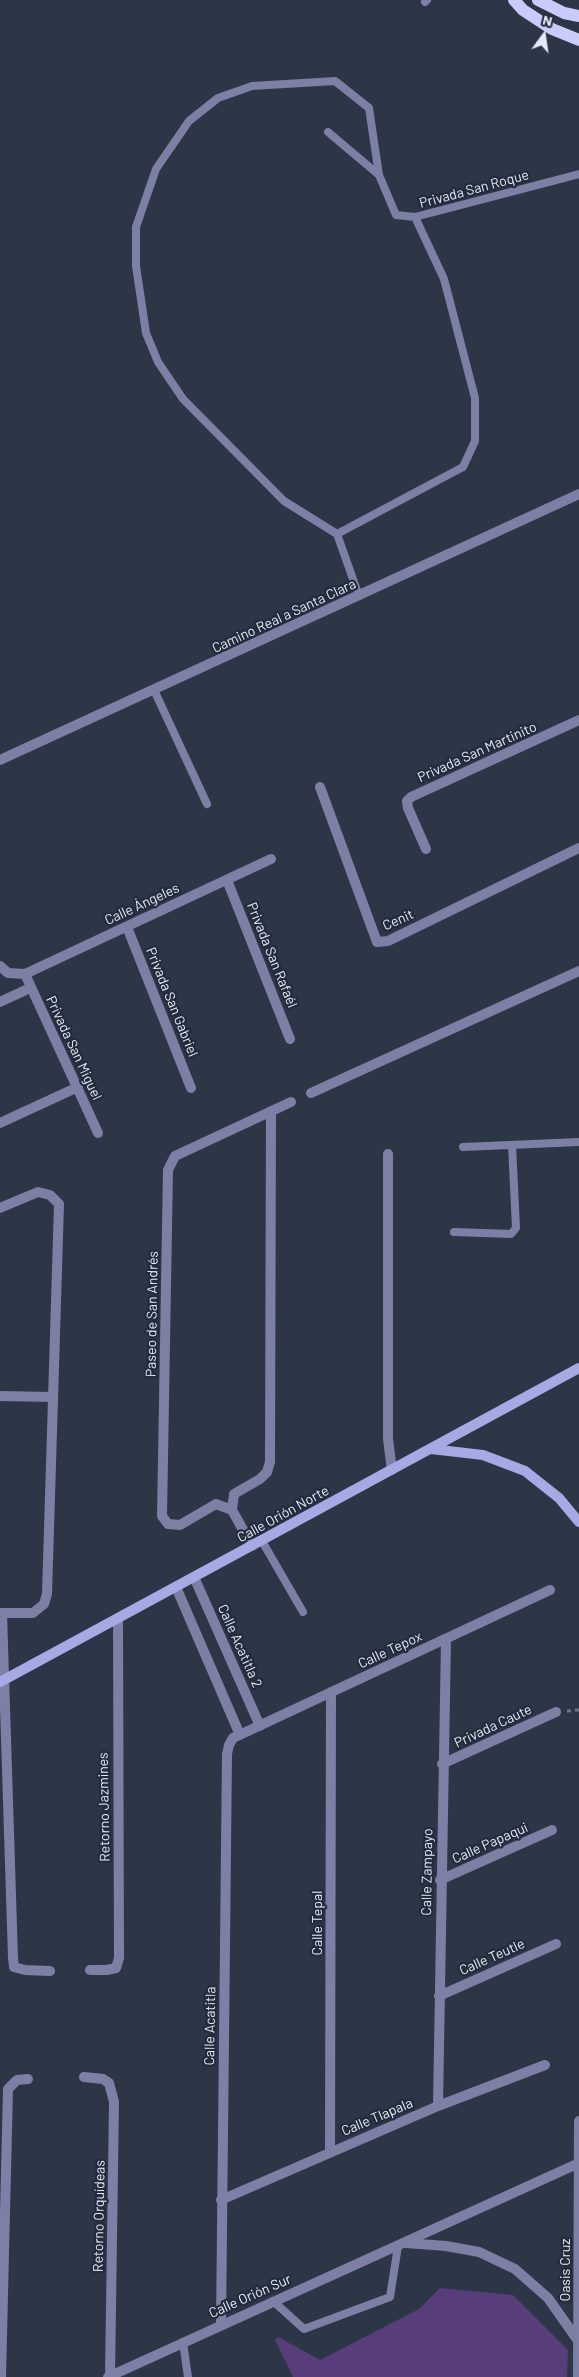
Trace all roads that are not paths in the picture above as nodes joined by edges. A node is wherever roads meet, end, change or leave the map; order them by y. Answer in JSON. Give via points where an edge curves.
{"nodes":[{"id":1,"x":514,"y":0,"type":"edge"},
{"id":2,"x":538,"y":0,"type":"edge"},
{"id":3,"x":579,"y":16,"type":"edge"},
{"id":4,"x":579,"y":40,"type":"edge"},
{"id":5,"x":328,"y":132,"type":"dead end"},
{"id":6,"x":579,"y":174,"type":"edge"},
{"id":7,"x":378,"y":175,"type":"junction"},
{"id":8,"x":415,"y":217,"type":"junction"},
{"id":9,"x":579,"y":494,"type":"edge"},
{"id":10,"x":337,"y":534,"type":"junction"},
{"id":11,"x":359,"y":596,"type":"junction"},
{"id":12,"x":154,"y":690,"type":"junction"},
{"id":13,"x":579,"y":720,"type":"edge"},
{"id":14,"x":0,"y":760,"type":"edge"},
{"id":15,"x":320,"y":787,"type":"dead end"},
{"id":16,"x":207,"y":804,"type":"dead end"},
{"id":17,"x":579,"y":848,"type":"edge"},
{"id":18,"x":426,"y":849,"type":"dead end"},
{"id":19,"x":271,"y":859,"type":"dead end"},
{"id":20,"x":227,"y":880,"type":"junction"},
{"id":21,"x":127,"y":926,"type":"junction"},
{"id":22,"x":0,"y":966,"type":"edge"},
{"id":23,"x":579,"y":971,"type":"edge"},
{"id":24,"x":25,"y":974,"type":"junction"},
{"id":25,"x":30,"y":988,"type":"junction"},
{"id":26,"x":0,"y":1002,"type":"edge"},
{"id":27,"x":290,"y":1039,"type":"dead end"},
{"id":28,"x":78,"y":1087,"type":"junction"},
{"id":29,"x":191,"y":1088,"type":"dead end"},
{"id":30,"x":311,"y":1093,"type":"dead end"},
{"id":31,"x":291,"y":1102,"type":"dead end"},
{"id":32,"x":271,"y":1112,"type":"junction"},
{"id":33,"x":0,"y":1123,"type":"edge"},
{"id":34,"x":98,"y":1133,"type":"dead end"},
{"id":35,"x":579,"y":1142,"type":"edge"},
{"id":36,"x":512,"y":1145,"type":"junction"},
{"id":37,"x":463,"y":1147,"type":"dead end"},
{"id":38,"x":388,"y":1154,"type":"dead end"},
{"id":39,"x":0,"y":1208,"type":"edge"},
{"id":40,"x":454,"y":1232,"type":"dead end"},
{"id":41,"x":579,"y":1368,"type":"edge"},
{"id":42,"x":0,"y":1396,"type":"edge"},
{"id":43,"x":53,"y":1397,"type":"junction"},
{"id":44,"x":431,"y":1449,"type":"junction"},
{"id":45,"x":392,"y":1470,"type":"junction"},
{"id":46,"x":232,"y":1510,"type":"junction"},
{"id":47,"x":579,"y":1522,"type":"edge"},
{"id":48,"x":262,"y":1541,"type":"junction"},
{"id":49,"x":252,"y":1546,"type":"junction"},
{"id":50,"x":194,"y":1578,"type":"junction"},
{"id":51,"x":176,"y":1587,"type":"junction"},
{"id":52,"x":550,"y":1590,"type":"dead end"},
{"id":53,"x":303,"y":1612,"type":"dead end"},
{"id":54,"x":1,"y":1613,"type":"edge"},
{"id":55,"x":118,"y":1619,"type":"junction"},
{"id":56,"x":446,"y":1639,"type":"junction"},
{"id":57,"x":1,"y":1682,"type":"edge"},
{"id":58,"x":331,"y":1692,"type":"junction"},
{"id":59,"x":556,"y":1712,"type":"dead end"},
{"id":60,"x":260,"y":1726,"type":"junction"},
{"id":61,"x":240,"y":1735,"type":"junction"},
{"id":62,"x":442,"y":1764,"type":"junction"},
{"id":63,"x":552,"y":1830,"type":"dead end"},
{"id":64,"x":440,"y":1880,"type":"junction"},
{"id":65,"x":556,"y":1944,"type":"dead end"},
{"id":66,"x":50,"y":1970,"type":"dead end"},
{"id":67,"x":90,"y":1970,"type":"dead end"},
{"id":68,"x":439,"y":1996,"type":"junction"},
{"id":69,"x":545,"y":2065,"type":"dead end"},
{"id":70,"x":84,"y":2077,"type":"dead end"},
{"id":71,"x":28,"y":2079,"type":"dead end"},
{"id":72,"x":438,"y":2106,"type":"junction"},
{"id":73,"x":579,"y":2121,"type":"edge"},
{"id":74,"x":330,"y":2153,"type":"junction"},
{"id":75,"x":579,"y":2163,"type":"edge"},
{"id":76,"x":221,"y":2200,"type":"junction"},
{"id":77,"x":401,"y":2244,"type":"junction"},
{"id":78,"x":273,"y":2301,"type":"junction"},
{"id":79,"x":221,"y":2324,"type":"junction"},
{"id":80,"x":183,"y":2342,"type":"junction"},
{"id":81,"x":579,"y":2342,"type":"edge"},
{"id":82,"x":1,"y":2377,"type":"edge"},
{"id":83,"x":110,"y":2377,"type":"edge"},
{"id":84,"x":188,"y":2377,"type":"edge"},
{"id":85,"x":578,"y":2377,"type":"edge"}],
"edges":[{"from":1,"to":4,"type":"main road","via":[[522,10],[552,29]]},
{"from":2,"to":3,"type":"main road","via":[[564,13]]},
{"from":5,"to":7,"type":"lane"},
{"from":6,"to":8,"type":"lane","name":"Privada San Roque"},
{"from":7,"to":8,"type":"lane","name":"Privada San Roque","via":[[396,215]]},
{"from":7,"to":10,"type":"lane","name":"Privada San Roque","via":[[369,108],[335,81],[252,86],[218,98],[189,121],[156,169],[136,228],[136,266],[146,333],[158,362],[184,399],[284,501]]},
{"from":8,"to":10,"type":"lane","via":[[444,279],[475,398],[475,441],[463,467]]},
{"from":9,"to":11,"type":"street","name":"Camino Real a Santa Clara"},
{"from":10,"to":11,"type":"lane"},
{"from":11,"to":12,"type":"street","name":"Camino Real a Santa Clara"},
{"from":12,"to":14,"type":"street","name":"Camino Real a Santa Clara"},
{"from":12,"to":16,"type":"lane"},
{"from":13,"to":18,"type":"street","name":"Privada San Martinito","via":[[411,797],[407,801],[408,808]]},
{"from":15,"to":17,"type":"street","name":"Cenit","via":[[377,942],[388,941]]},
{"from":19,"to":20,"type":"street","name":"Calle Ángeles"},
{"from":20,"to":21,"type":"street","name":"Calle Ángeles"},
{"from":20,"to":27,"type":"street","name":"Privada San Rafaél"},
{"from":21,"to":24,"type":"street","name":"Calle Ángeles"},
{"from":21,"to":29,"type":"street","name":"Privada San Gabriel"},
{"from":22,"to":24,"type":"street","via":[[8,973]]},
{"from":23,"to":30,"type":"street"},
{"from":24,"to":25,"type":"street","name":"Privada San Miguel"},
{"from":25,"to":26,"type":"street"},
{"from":25,"to":28,"type":"street","name":"Privada San Miguel"},
{"from":28,"to":33,"type":"street"},
{"from":28,"to":34,"type":"street","name":"Privada San Miguel"},
{"from":31,"to":32,"type":"street","name":"Paseo de San Andrés"},
{"from":32,"to":46,"type":"street","via":[[270,1462],[260,1479],[234,1494]]},
{"from":32,"to":46,"type":"street","name":"Paseo de San Andrés","via":[[175,1156],[168,1170],[162,1516],[168,1524],[180,1525],[216,1504]]},
{"from":35,"to":36,"type":"lane"},
{"from":36,"to":37,"type":"lane"},
{"from":36,"to":40,"type":"lane","via":[[516,1228],[511,1234]]},
{"from":38,"to":45,"type":"street","via":[[388,1439]]},
{"from":39,"to":43,"type":"street","via":[[38,1192],[50,1195],[59,1204]]},
{"from":41,"to":44,"type":"street","name":"Calle Orión Norte"},
{"from":42,"to":43,"type":"street"},
{"from":43,"to":54,"type":"street","via":[[48,1594],[44,1604],[33,1613]]},
{"from":44,"to":45,"type":"street","name":"Calle Orión Norte"},
{"from":44,"to":47,"type":"street","via":[[483,1455],[525,1471],[559,1498]]},
{"from":45,"to":48,"type":"street","name":"Calle Orión Norte"},
{"from":46,"to":49,"type":"street"},
{"from":48,"to":49,"type":"street","name":"Calle Orión Norte"},
{"from":48,"to":53,"type":"lane"},
{"from":49,"to":50,"type":"street","name":"Calle Orión Norte"},
{"from":50,"to":51,"type":"street","name":"Calle Orión Norte"},
{"from":50,"to":60,"type":"street","name":"Calle Acatitla 2"},
{"from":51,"to":55,"type":"street","name":"Calle Orión Norte"},
{"from":51,"to":61,"type":"street"},
{"from":52,"to":56,"type":"street","name":"Calle Tepox"},
{"from":54,"to":57,"type":"street"},
{"from":55,"to":57,"type":"street","name":"Calle Orión Norte"},
{"from":55,"to":67,"type":"street","name":"Retorno Jazmines","via":[[119,1958],[116,1968]]},
{"from":56,"to":58,"type":"street","name":"Calle Tepox"},
{"from":56,"to":62,"type":"street","name":"Calle Zampayo"},
{"from":57,"to":66,"type":"street","via":[[14,1967]]},
{"from":58,"to":60,"type":"street","name":"Calle Tepox"},
{"from":58,"to":74,"type":"street","name":"Calle Tepal"},
{"from":59,"to":62,"type":"street","name":"Privada Caute"},
{"from":60,"to":61,"type":"street","name":"Calle Tepox"},
{"from":61,"to":76,"type":"street","name":"Calle Acatitla","via":[[233,1738],[227,1754]]},
{"from":62,"to":64,"type":"street","name":"Calle Zampayo"},
{"from":63,"to":64,"type":"street","name":"Calle Papaqui"},
{"from":64,"to":68,"type":"street","name":"Calle Zampayo"},
{"from":65,"to":68,"type":"street","name":"Calle Teutle"},
{"from":68,"to":72,"type":"street","name":"Calle Zampayo"},
{"from":69,"to":72,"type":"street","name":"Calle Tlapala"},
{"from":70,"to":83,"type":"street","name":"Retorno Orquídeas","via":[[110,2083],[114,2102]]},
{"from":71,"to":82,"type":"street","via":[[17,2080],[8,2089]]},
{"from":72,"to":74,"type":"street","name":"Calle Tlapala"},
{"from":73,"to":75,"type":"street","name":"Oasis Cruz"},
{"from":74,"to":76,"type":"street","name":"Calle Tlapala"},
{"from":75,"to":77,"type":"street","name":"Calle Orión Sur"},
{"from":75,"to":81,"type":"street","name":"Oasis Cruz"},
{"from":76,"to":79,"type":"street","name":"Calle Acatitla"},
{"from":77,"to":78,"type":"street","name":"Calle Orión Sur"},
{"from":77,"to":78,"type":"lane","via":[[390,2297],[304,2329]]},
{"from":77,"to":81,"type":"street","name":"Calle Orión Sur","via":[[446,2246],[479,2252],[515,2269],[548,2298]]},
{"from":78,"to":79,"type":"street","name":"Calle Orión Sur"},
{"from":79,"to":80,"type":"street","name":"Calle Orión Sur"},
{"from":80,"to":83,"type":"street","name":"Calle Orión Sur"},
{"from":80,"to":84,"type":"lane"},
{"from":81,"to":85,"type":"street","name":"Oasis Cruz"}]}
